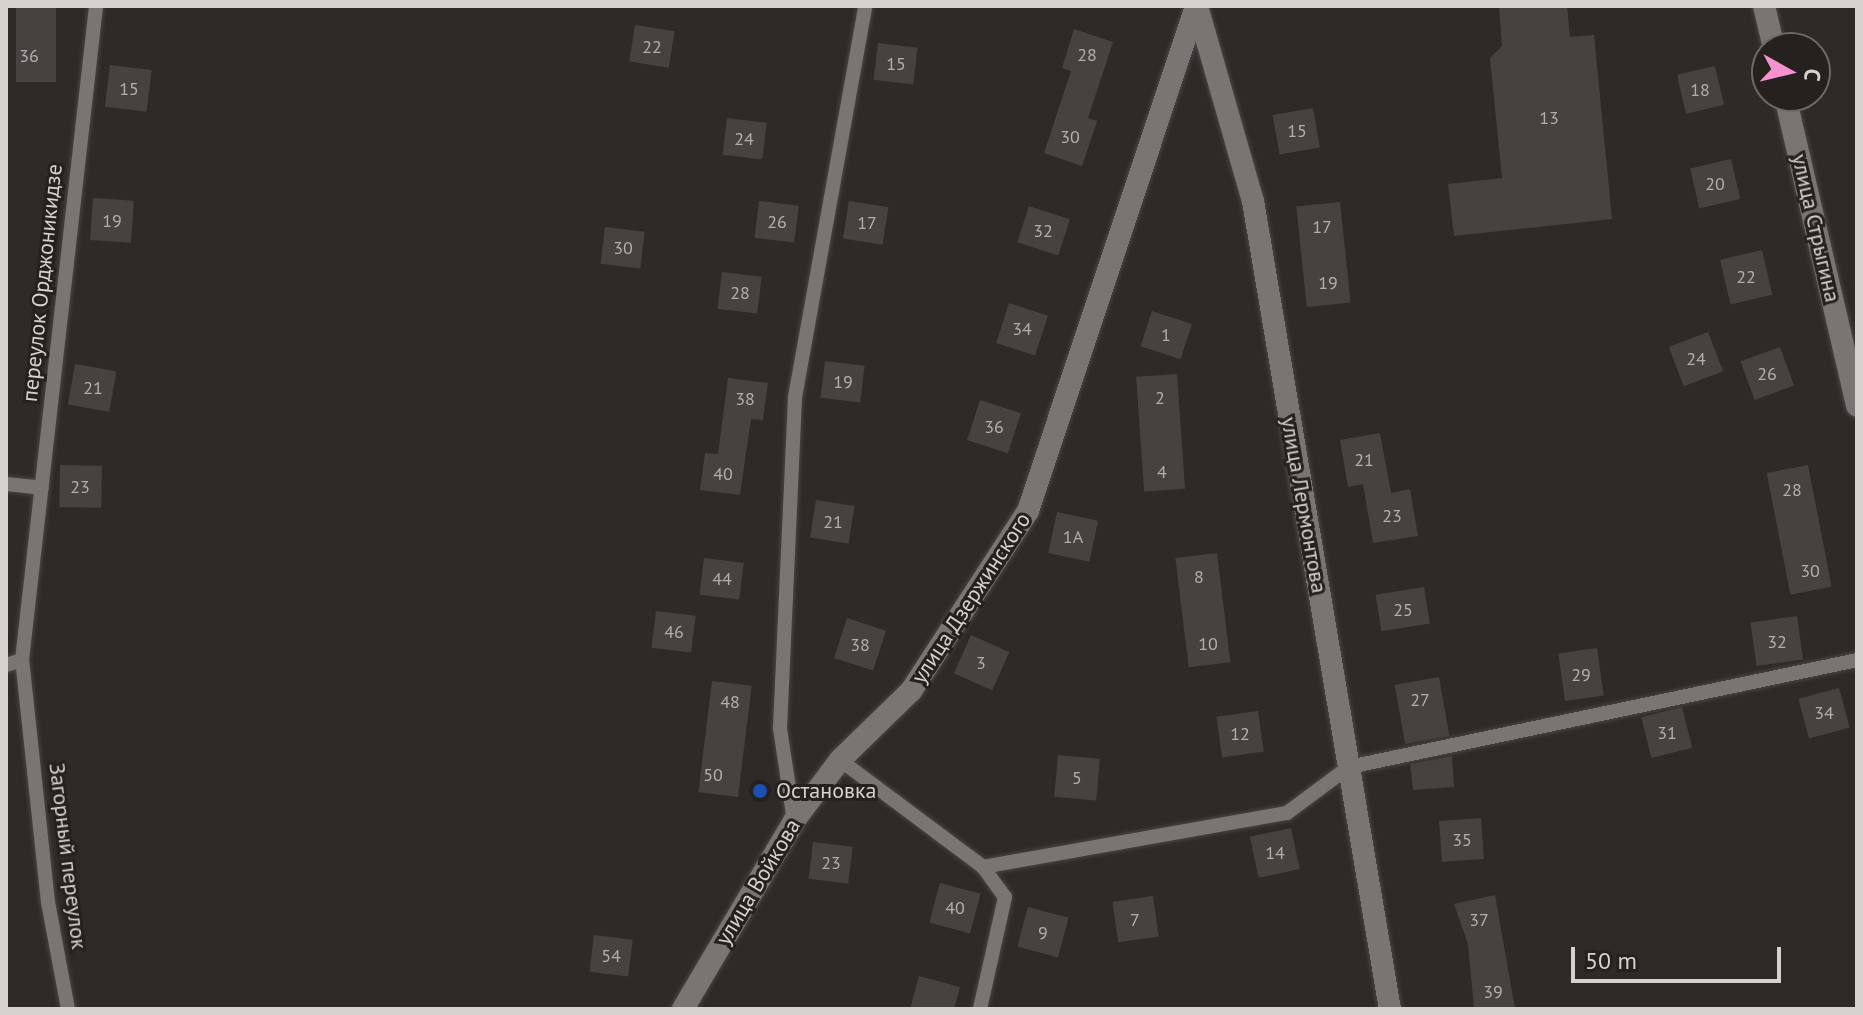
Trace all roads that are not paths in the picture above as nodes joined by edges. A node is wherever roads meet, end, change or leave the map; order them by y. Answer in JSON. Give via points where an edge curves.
{"nodes":[{"id":1,"x":96,"y":6,"type":"edge"},
{"id":2,"x":865,"y":6,"type":"edge"},
{"id":3,"x":1196,"y":6,"type":"edge"},
{"id":4,"x":1764,"y":6,"type":"edge"},
{"id":5,"x":1770,"y":32,"type":"edge"},
{"id":6,"x":1789,"y":112,"type":"edge"},
{"id":7,"x":1857,"y":406,"type":"edge"},
{"id":8,"x":6,"y":484,"type":"edge"},
{"id":9,"x":42,"y":488,"type":"junction"},
{"id":10,"x":22,"y":660,"type":"junction"},
{"id":11,"x":1857,"y":660,"type":"edge"},
{"id":12,"x":6,"y":665,"type":"edge"},
{"id":13,"x":840,"y":760,"type":"junction"},
{"id":14,"x":1349,"y":767,"type":"junction"},
{"id":15,"x":794,"y":821,"type":"junction"},
{"id":16,"x":983,"y":867,"type":"junction"},
{"id":17,"x":68,"y":1009,"type":"edge"},
{"id":18,"x":683,"y":1009,"type":"edge"},
{"id":19,"x":980,"y":1009,"type":"edge"},
{"id":20,"x":1390,"y":1009,"type":"edge"}],
"edges":[{"from":1,"to":9,"type":"lane","name":"переулок Орджоникидзе"},
{"from":2,"to":15,"type":"lane","via":[[795,397],[780,728]]},
{"from":3,"to":13,"type":"street","name":"улица Дзержинского","via":[[1028,511],[911,691]]},
{"from":3,"to":14,"type":"street","name":"улица Лермонтова","via":[[1253,201]]},
{"from":4,"to":5,"type":"street"},
{"from":6,"to":7,"type":"street","name":"улица Стрыгина"},
{"from":8,"to":9,"type":"lane"},
{"from":9,"to":10,"type":"lane","name":"переулок Орджоникидзе"},
{"from":10,"to":12,"type":"lane"},
{"from":10,"to":17,"type":"lane","name":"Загорный переулок","via":[[48,902]]},
{"from":11,"to":14,"type":"lane"},
{"from":13,"to":15,"type":"street","name":"улица Войкова"},
{"from":13,"to":16,"type":"lane"},
{"from":14,"to":16,"type":"lane","via":[[1287,813]]},
{"from":14,"to":20,"type":"street","name":"улица Лермонтова"},
{"from":15,"to":18,"type":"street","name":"улица Войкова"},
{"from":16,"to":19,"type":"lane","via":[[1005,897]]}]}
